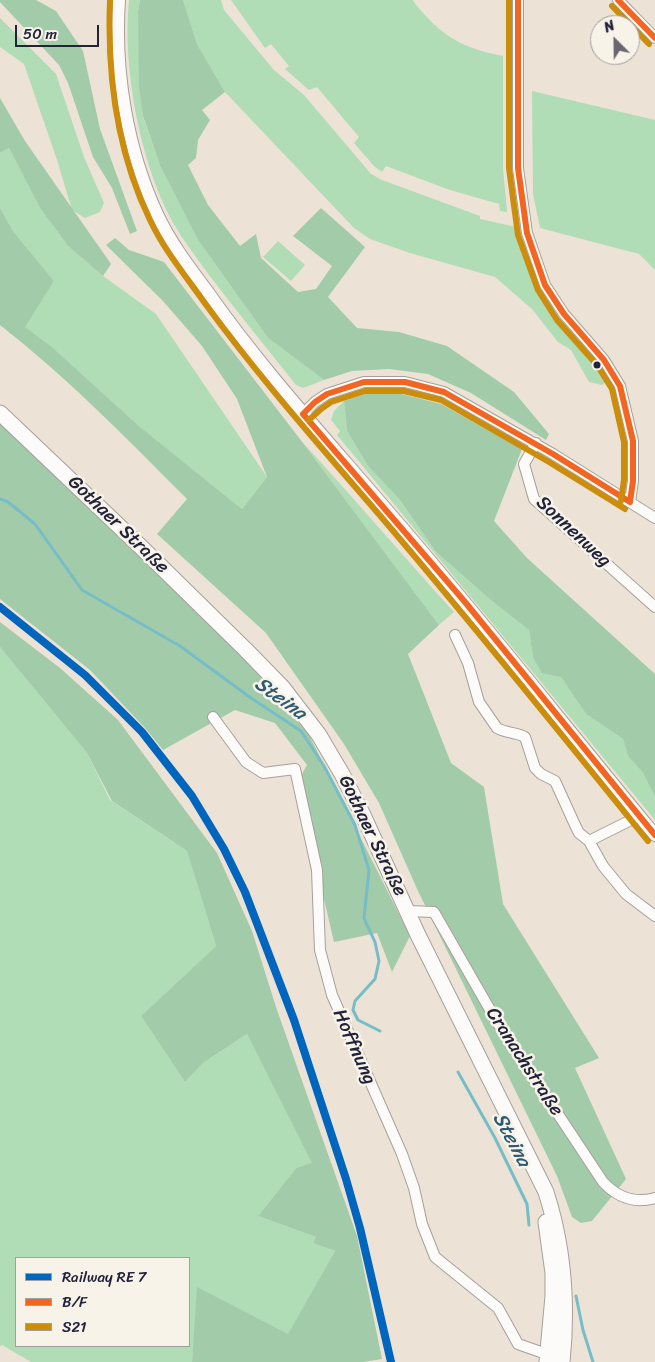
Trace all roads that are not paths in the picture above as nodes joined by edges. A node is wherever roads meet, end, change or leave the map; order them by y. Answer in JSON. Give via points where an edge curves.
{"nodes":[{"id":1,"x":119,"y":0,"type":"edge"},
{"id":2,"x":518,"y":0,"type":"edge"},
{"id":3,"x":618,"y":0,"type":"edge"},
{"id":4,"x":655,"y":38,"type":"edge"},
{"id":5,"x":0,"y":413,"type":"edge"},
{"id":6,"x":304,"y":414,"type":"junction"},
{"id":7,"x":536,"y":443,"type":"junction"},
{"id":8,"x":630,"y":502,"type":"junction"},
{"id":9,"x":655,"y":518,"type":"edge"},
{"id":10,"x":655,"y":607,"type":"edge"},
{"id":11,"x":455,"y":635,"type":"dead end"},
{"id":12,"x":213,"y":717,"type":"dead end"},
{"id":13,"x":639,"y":816,"type":"junction"},
{"id":14,"x":655,"y":835,"type":"edge"},
{"id":15,"x":589,"y":842,"type":"junction"},
{"id":16,"x":408,"y":911,"type":"junction"},
{"id":17,"x":655,"y":916,"type":"edge"},
{"id":18,"x":655,"y":1198,"type":"edge"},
{"id":19,"x":555,"y":1359,"type":"edge"}],
"edges":[{"from":1,"to":6,"type":"street","via":[[119,52],[127,120],[157,213],[218,307]]},
{"from":2,"to":8,"type":"street","via":[[518,168],[527,233],[545,286],[564,314],[604,360],[620,386],[632,441]]},
{"from":3,"to":4,"type":"street"},
{"from":5,"to":16,"type":"main road","name":"Gothaer Straße","via":[[192,596],[297,705],[342,774]]},
{"from":6,"to":7,"type":"street","via":[[315,402],[337,390],[364,382],[405,382],[444,392]]},
{"from":6,"to":13,"type":"street","via":[[465,602]]},
{"from":7,"to":8,"type":"street"},
{"from":7,"to":10,"type":"street","name":"Sonnenweg","via":[[524,464],[534,499]]},
{"from":8,"to":9,"type":"street"},
{"from":11,"to":15,"type":"street","via":[[468,663],[479,702],[497,728],[525,737],[535,768],[555,781],[575,825]]},
{"from":12,"to":19,"type":"street","name":"Hoffnung","via":[[246,762],[263,773],[295,769],[318,870],[320,950],[332,995],[402,1154],[435,1257],[498,1308],[518,1344]]},
{"from":13,"to":14,"type":"street"},
{"from":13,"to":15,"type":"street"},
{"from":15,"to":17,"type":"street","via":[[612,878]]},
{"from":16,"to":18,"type":"street","name":"Cranachstraße","via":[[434,912],[497,1022],[602,1182],[612,1192],[628,1199]]},
{"from":16,"to":19,"type":"main road","name":"Gothaer Straße","via":[[538,1178],[553,1273]]}]}
